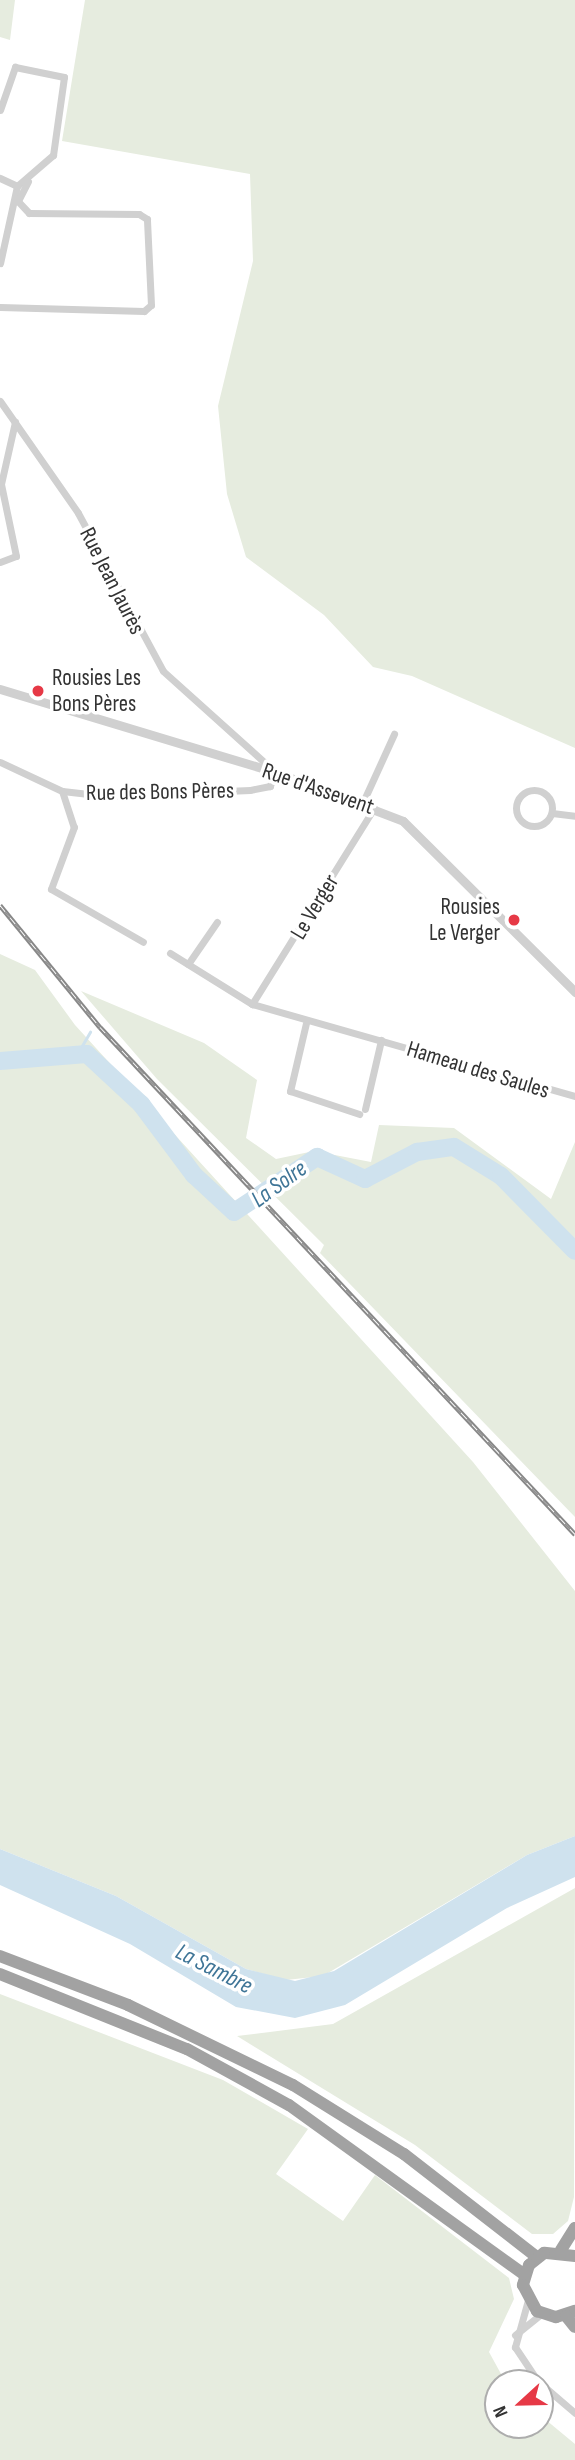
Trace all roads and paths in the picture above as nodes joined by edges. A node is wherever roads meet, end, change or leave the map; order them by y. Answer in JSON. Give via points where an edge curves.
{"nodes":[{"id":1,"x":0,"y":110,"type":"edge"},
{"id":2,"x":0,"y":178,"type":"edge"},
{"id":3,"x":28,"y":181,"type":"junction"},
{"id":4,"x":17,"y":186,"type":"junction"},
{"id":5,"x":7,"y":213,"type":"junction"},
{"id":6,"x":29,"y":214,"type":"junction"},
{"id":7,"x":0,"y":263,"type":"edge"},
{"id":8,"x":0,"y":307,"type":"edge"},
{"id":9,"x":0,"y":401,"type":"edge"},
{"id":10,"x":15,"y":422,"type":"junction"},
{"id":11,"x":0,"y":562,"type":"edge"},
{"id":12,"x":0,"y":689,"type":"edge"},
{"id":13,"x":394,"y":734,"type":"dead end"},
{"id":14,"x":0,"y":762,"type":"edge"},
{"id":15,"x":275,"y":772,"type":"junction"},
{"id":16,"x":62,"y":791,"type":"junction"},
{"id":17,"x":363,"y":802,"type":"junction"},
{"id":18,"x":374,"y":808,"type":"junction"},
{"id":19,"x":552,"y":813,"type":"junction"},
{"id":20,"x":575,"y":816,"type":"edge"},
{"id":21,"x":217,"y":922,"type":"dead end"},
{"id":22,"x":143,"y":942,"type":"dead end"},
{"id":23,"x":170,"y":953,"type":"dead end"},
{"id":24,"x":188,"y":964,"type":"junction"},
{"id":25,"x":575,"y":992,"type":"edge"},
{"id":26,"x":252,"y":1004,"type":"junction"},
{"id":27,"x":306,"y":1023,"type":"junction"},
{"id":28,"x":381,"y":1040,"type":"junction"},
{"id":29,"x":575,"y":1096,"type":"edge"},
{"id":30,"x":0,"y":1956,"type":"edge"},
{"id":31,"x":0,"y":1974,"type":"edge"},
{"id":32,"x":575,"y":2228,"type":"edge"},
{"id":33,"x":561,"y":2250,"type":"junction"},
{"id":34,"x":575,"y":2256,"type":"edge"},
{"id":35,"x":537,"y":2257,"type":"junction"},
{"id":36,"x":525,"y":2275,"type":"junction"},
{"id":37,"x":528,"y":2300,"type":"junction"},
{"id":38,"x":542,"y":2313,"type":"junction"},
{"id":39,"x":570,"y":2314,"type":"edge"},
{"id":40,"x":575,"y":2327,"type":"edge"},
{"id":41,"x":515,"y":2335,"type":"junction"},
{"id":42,"x":525,"y":2369,"type":"edge"},
{"id":43,"x":554,"y":2395,"type":"edge"},
{"id":44,"x":575,"y":2413,"type":"edge"}],
"edges":[{"from":1,"to":3,"type":"street","via":[[15,67],[64,77],[53,155]]},
{"from":2,"to":4,"type":"street"},
{"from":3,"to":4,"type":"street"},
{"from":3,"to":6,"type":"street","via":[[18,201]]},
{"from":4,"to":5,"type":"street"},
{"from":5,"to":6,"type":"street"},
{"from":5,"to":7,"type":"street"},
{"from":6,"to":8,"type":"street","via":[[139,214],[147,219],[151,305],[144,311]]},
{"from":9,"to":10,"type":"street","name":"Rue Jean Jaurès"},
{"from":10,"to":11,"type":"street","via":[[1,484],[16,555]]},
{"from":10,"to":15,"type":"street","name":"Rue Jean Jaurès","via":[[78,513],[163,671]]},
{"from":12,"to":15,"type":"street","name":"Rue d'Assevent"},
{"from":13,"to":17,"type":"street"},
{"from":14,"to":16,"type":"street","name":"Rue des Bons Pères"},
{"from":15,"to":16,"type":"street","name":"Rue des Bons Pères","via":[[270,786],[250,790],[137,797]]},
{"from":15,"to":17,"type":"street","name":"Rue d'Assevent"},
{"from":16,"to":22,"type":"street","via":[[74,827],[51,889]]},
{"from":17,"to":18,"type":"street","name":"Rue d'Assevent"},
{"from":18,"to":25,"type":"street","name":"Rue d'Assevent","via":[[411,826]]},
{"from":18,"to":26,"type":"street","name":"Le Verger"},
{"from":19,"to":19,"type":"street","via":[[551,802],[539,791],[523,794],[517,803],[527,825],[541,825]]},
{"from":19,"to":20,"type":"street"},
{"from":21,"to":24,"type":"street"},
{"from":23,"to":24,"type":"street"},
{"from":24,"to":26,"type":"street"},
{"from":26,"to":27,"type":"street"},
{"from":27,"to":28,"type":"street"},
{"from":27,"to":28,"type":"street","via":[[290,1091],[362,1112]]},
{"from":28,"to":29,"type":"street","name":"Hameau des Saules"},
{"from":30,"to":35,"type":"highway","via":[[128,2005],[293,2085],[404,2154]]},
{"from":31,"to":36,"type":"highway","via":[[187,2049],[289,2105]]},
{"from":32,"to":33,"type":"highway"},
{"from":33,"to":34,"type":"highway"},
{"from":33,"to":35,"type":"highway"},
{"from":35,"to":36,"type":"highway"},
{"from":36,"to":37,"type":"highway"},
{"from":37,"to":38,"type":"highway"},
{"from":37,"to":41,"type":"street"},
{"from":38,"to":39,"type":"highway"},
{"from":38,"to":41,"type":"street"},
{"from":39,"to":40,"type":"highway"},
{"from":41,"to":42,"type":"street"},
{"from":43,"to":44,"type":"street"}]}
